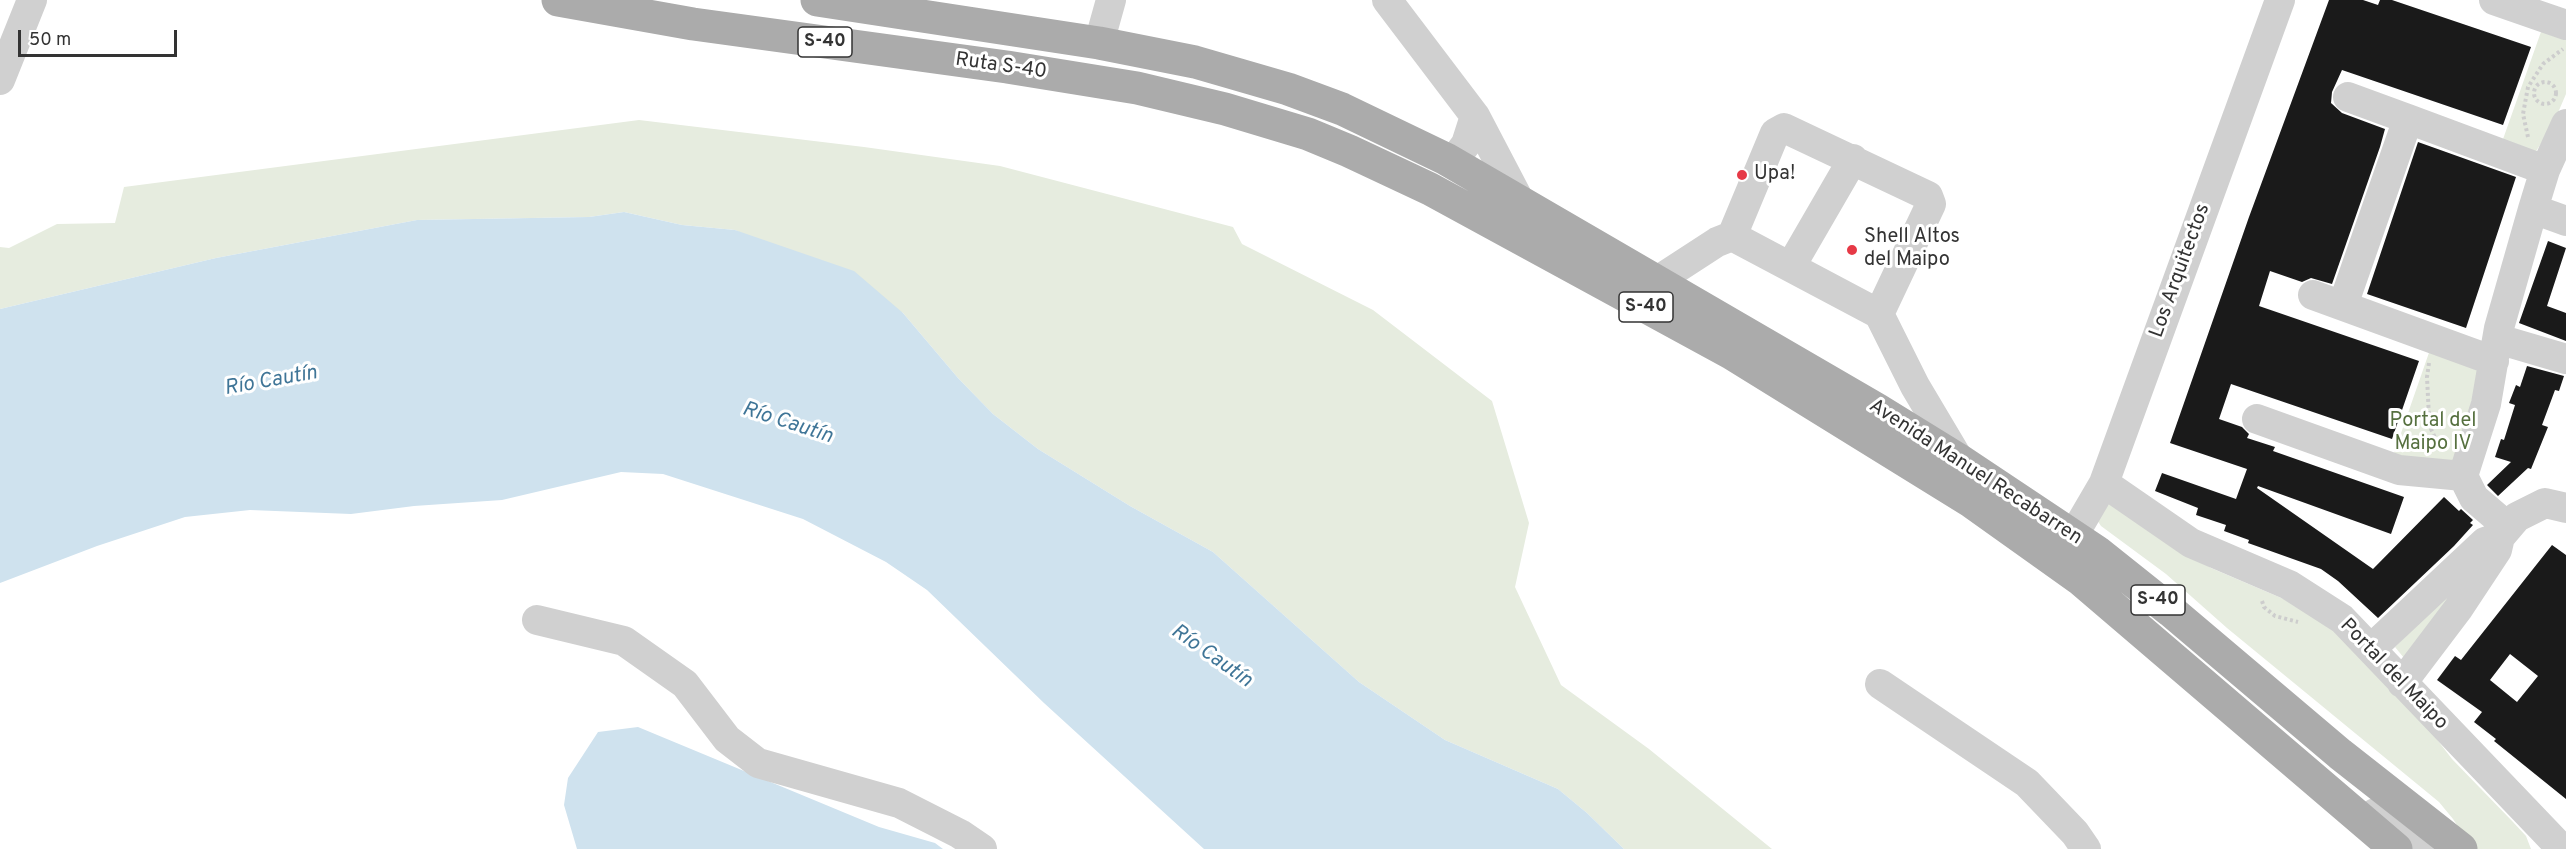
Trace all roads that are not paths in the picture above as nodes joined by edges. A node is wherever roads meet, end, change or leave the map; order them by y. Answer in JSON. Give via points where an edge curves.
{"nodes":[{"id":1,"x":32,"y":0,"type":"edge"},
{"id":2,"x":558,"y":0,"type":"edge"},
{"id":3,"x":817,"y":0,"type":"edge"},
{"id":4,"x":1111,"y":0,"type":"edge"},
{"id":5,"x":1387,"y":0,"type":"edge"},
{"id":6,"x":2280,"y":0,"type":"edge"},
{"id":7,"x":2494,"y":0,"type":"edge"},
{"id":8,"x":2566,"y":25,"type":"edge"},
{"id":9,"x":1099,"y":43,"type":"junction"},
{"id":10,"x":0,"y":80,"type":"edge"},
{"id":11,"x":1093,"y":81,"type":"junction"},
{"id":12,"x":2348,"y":97,"type":"dead end"},
{"id":13,"x":1475,"y":116,"type":"junction"},
{"id":14,"x":2408,"y":119,"type":"junction"},
{"id":15,"x":2566,"y":124,"type":"edge"},
{"id":16,"x":1446,"y":159,"type":"junction"},
{"id":17,"x":1853,"y":159,"type":"junction"},
{"id":18,"x":2537,"y":167,"type":"junction"},
{"id":19,"x":1430,"y":189,"type":"joint"},
{"id":20,"x":1520,"y":202,"type":"junction"},
{"id":21,"x":2533,"y":209,"type":"junction"},
{"id":22,"x":2566,"y":221,"type":"edge"},
{"id":23,"x":1732,"y":236,"type":"junction"},
{"id":24,"x":1791,"y":266,"type":"junction"},
{"id":25,"x":1658,"y":281,"type":"junction"},
{"id":26,"x":2313,"y":295,"type":"dead end"},
{"id":27,"x":2343,"y":305,"type":"junction"},
{"id":28,"x":1879,"y":314,"type":"junction"},
{"id":29,"x":2496,"y":350,"type":"junction"},
{"id":30,"x":2566,"y":359,"type":"edge"},
{"id":31,"x":2257,"y":419,"type":"dead end"},
{"id":32,"x":1959,"y":460,"type":"junction"},
{"id":33,"x":2104,"y":483,"type":"junction"},
{"id":34,"x":2463,"y":483,"type":"junction"},
{"id":35,"x":2566,"y":508,"type":"edge"},
{"id":36,"x":2504,"y":532,"type":"junction"},
{"id":37,"x":2073,"y":536,"type":"junction"},
{"id":38,"x":537,"y":620,"type":"dead end"},
{"id":39,"x":2372,"y":648,"type":"junction"},
{"id":40,"x":2402,"y":683,"type":"junction"},
{"id":41,"x":1880,"y":684,"type":"dead end"},
{"id":42,"x":2294,"y":762,"type":"junction"},
{"id":43,"x":982,"y":849,"type":"edge"},
{"id":44,"x":2086,"y":849,"type":"edge"},
{"id":45,"x":2396,"y":849,"type":"edge"},
{"id":46,"x":2423,"y":849,"type":"edge"},
{"id":47,"x":2461,"y":849,"type":"edge"},
{"id":48,"x":2562,"y":849,"type":"edge"}],
"edges":[{"from":1,"to":10,"type":"street"},
{"from":2,"to":11,"type":"main road","name":"Ruta S-40","number":"S-40","via":[[693,24]]},
{"from":3,"to":9,"type":"main road","name":"Ruta S-40","number":"S-40"},
{"from":4,"to":9,"type":"street"},
{"from":5,"to":13,"type":"street"},
{"from":6,"to":33,"type":"street","name":"Los Arquitectos"},
{"from":7,"to":8,"type":"street"},
{"from":9,"to":11,"type":"main road"},
{"from":9,"to":16,"type":"main road","name":"Ruta S-40","number":"S-40","via":[[1195,62],[1288,89],[1395,133]]},
{"from":11,"to":19,"type":"main road","name":"Ruta S-40","number":"S-40","via":[[1181,97],[1308,134]]},
{"from":12,"to":14,"type":"street"},
{"from":13,"to":16,"type":"street","via":[[1466,144],[1457,156]]},
{"from":13,"to":20,"type":"street"},
{"from":14,"to":18,"type":"street"},
{"from":14,"to":27,"type":"street"},
{"from":15,"to":18,"type":"street"},
{"from":16,"to":20,"type":"main road","name":"Avenida Manuel Recabarren","number":"S-40"},
{"from":17,"to":23,"type":"street","via":[[1784,128],[1776,133]]},
{"from":17,"to":24,"type":"street"},
{"from":17,"to":28,"type":"street","via":[[1928,196],[1931,204]]},
{"from":18,"to":21,"type":"street"},
{"from":19,"to":42,"type":"main road","name":"Avenida Manuel Recabarren","number":"S-40","via":[[1731,353],[1972,502],[2080,579]]},
{"from":20,"to":25,"type":"main road","name":"Avenida Manuel Recabarren","number":"S-40"},
{"from":21,"to":22,"type":"street"},
{"from":21,"to":29,"type":"street"},
{"from":23,"to":24,"type":"street"},
{"from":23,"to":25,"type":"street"},
{"from":24,"to":28,"type":"street"},
{"from":25,"to":32,"type":"main road","name":"Avenida Manuel Recabarren","number":"S-40"},
{"from":26,"to":27,"type":"street"},
{"from":27,"to":29,"type":"street"},
{"from":28,"to":32,"type":"street","via":[[1915,386]]},
{"from":29,"to":30,"type":"street"},
{"from":29,"to":34,"type":"street","via":[[2486,404]]},
{"from":31,"to":34,"type":"street","via":[[2398,470]]},
{"from":32,"to":37,"type":"main road","name":"Avenida Manuel Recabarren","number":"S-40"},
{"from":33,"to":37,"type":"street","name":"Los Arquitectos"},
{"from":33,"to":39,"type":"street","name":"Portal del Maipo","via":[[2191,543],[2289,585],[2342,619]]},
{"from":34,"to":36,"type":"street"},
{"from":35,"to":36,"type":"street","via":[[2545,503],[2527,510]]},
{"from":36,"to":39,"type":"street","via":[[2485,542]]},
{"from":36,"to":40,"type":"street","via":[[2497,550],[2458,609]]},
{"from":37,"to":47,"type":"main road","name":"Avenida Manuel Recabarren","number":"S-40","via":[[2171,611],[2340,754]]},
{"from":38,"to":43,"type":"street","via":[[624,641],[685,684],[727,739],[758,763],[899,803]]},
{"from":39,"to":40,"type":"street","name":"Portal del Maipo"},
{"from":40,"to":48,"type":"street","name":"Portal del Maipo"},
{"from":41,"to":44,"type":"street","via":[[2026,783]]},
{"from":42,"to":45,"type":"main road","name":"Avenida Manuel Recabarren","number":"S-40"},
{"from":42,"to":46,"type":"street","via":[[2362,804]]}]}
